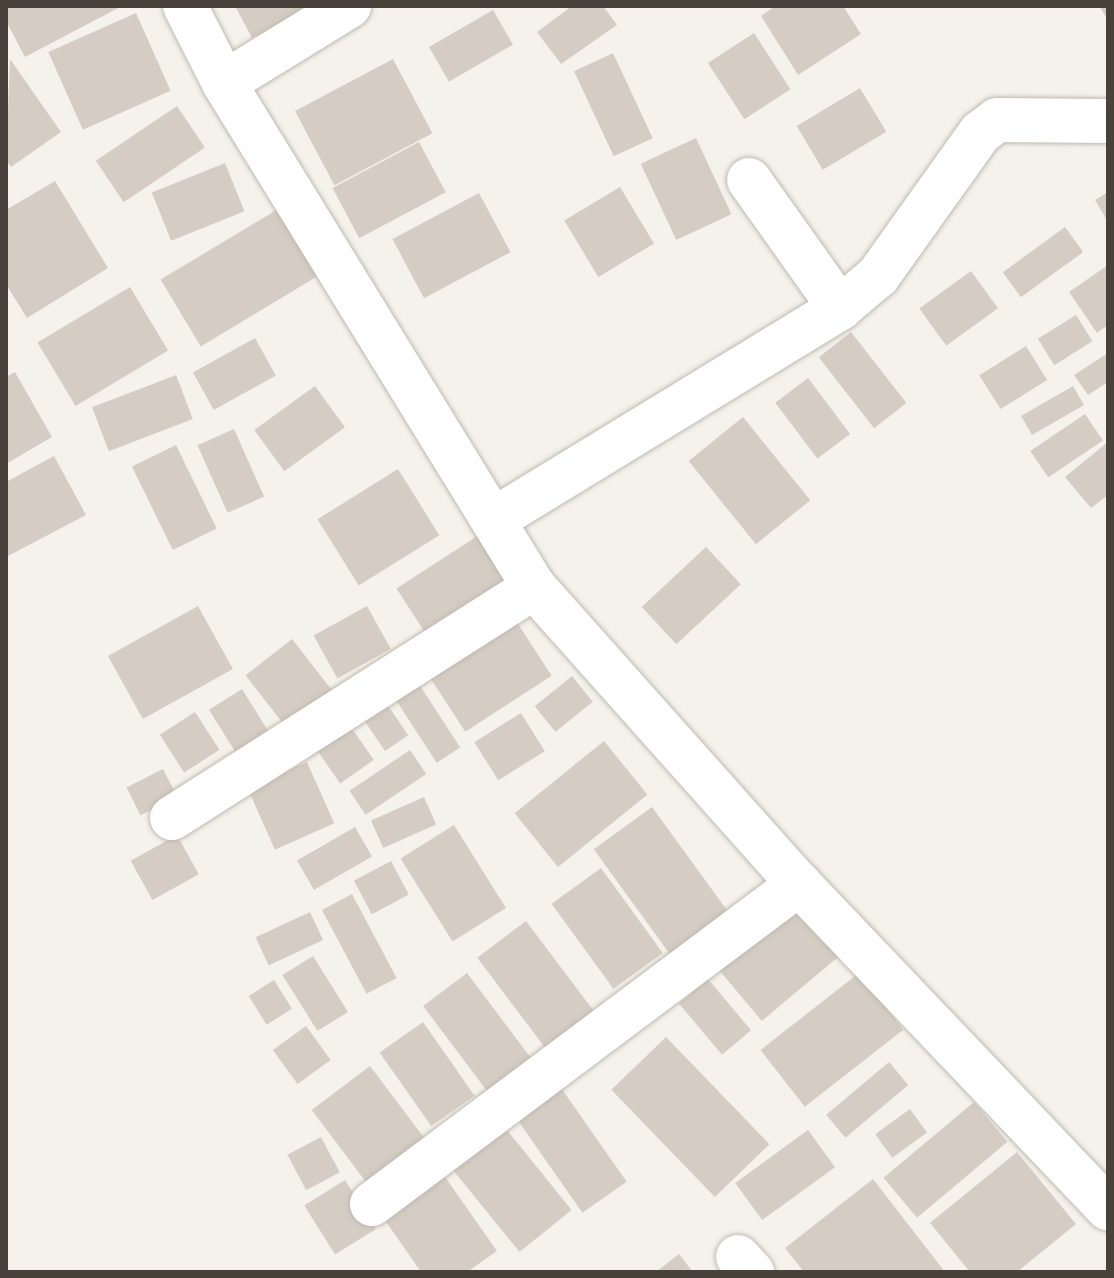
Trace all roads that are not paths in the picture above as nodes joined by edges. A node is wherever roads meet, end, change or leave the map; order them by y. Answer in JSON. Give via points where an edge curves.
{"nodes":[{"id":1,"x":185,"y":6,"type":"edge"},
{"id":2,"x":349,"y":6,"type":"edge"},
{"id":3,"x":224,"y":83,"type":"junction"},
{"id":4,"x":1108,"y":121,"type":"edge"},
{"id":5,"x":749,"y":180,"type":"dead end"},
{"id":6,"x":840,"y":308,"type":"junction"},
{"id":7,"x":493,"y":520,"type":"junction"},
{"id":8,"x":534,"y":587,"type":"junction"},
{"id":9,"x":172,"y":818,"type":"dead end"},
{"id":10,"x":799,"y":884,"type":"junction"},
{"id":11,"x":372,"y":1204,"type":"dead end"},
{"id":12,"x":1108,"y":1208,"type":"edge"}],
"edges":[{"from":1,"to":3,"type":"street"},
{"from":2,"to":3,"type":"street"},
{"from":3,"to":7,"type":"street"},
{"from":4,"to":6,"type":"street","via":[[997,120],[980,133],[878,276]]},
{"from":5,"to":6,"type":"street"},
{"from":6,"to":7,"type":"street"},
{"from":7,"to":8,"type":"street"},
{"from":8,"to":9,"type":"street"},
{"from":8,"to":10,"type":"street"},
{"from":10,"to":11,"type":"street"},
{"from":10,"to":12,"type":"street"}]}
